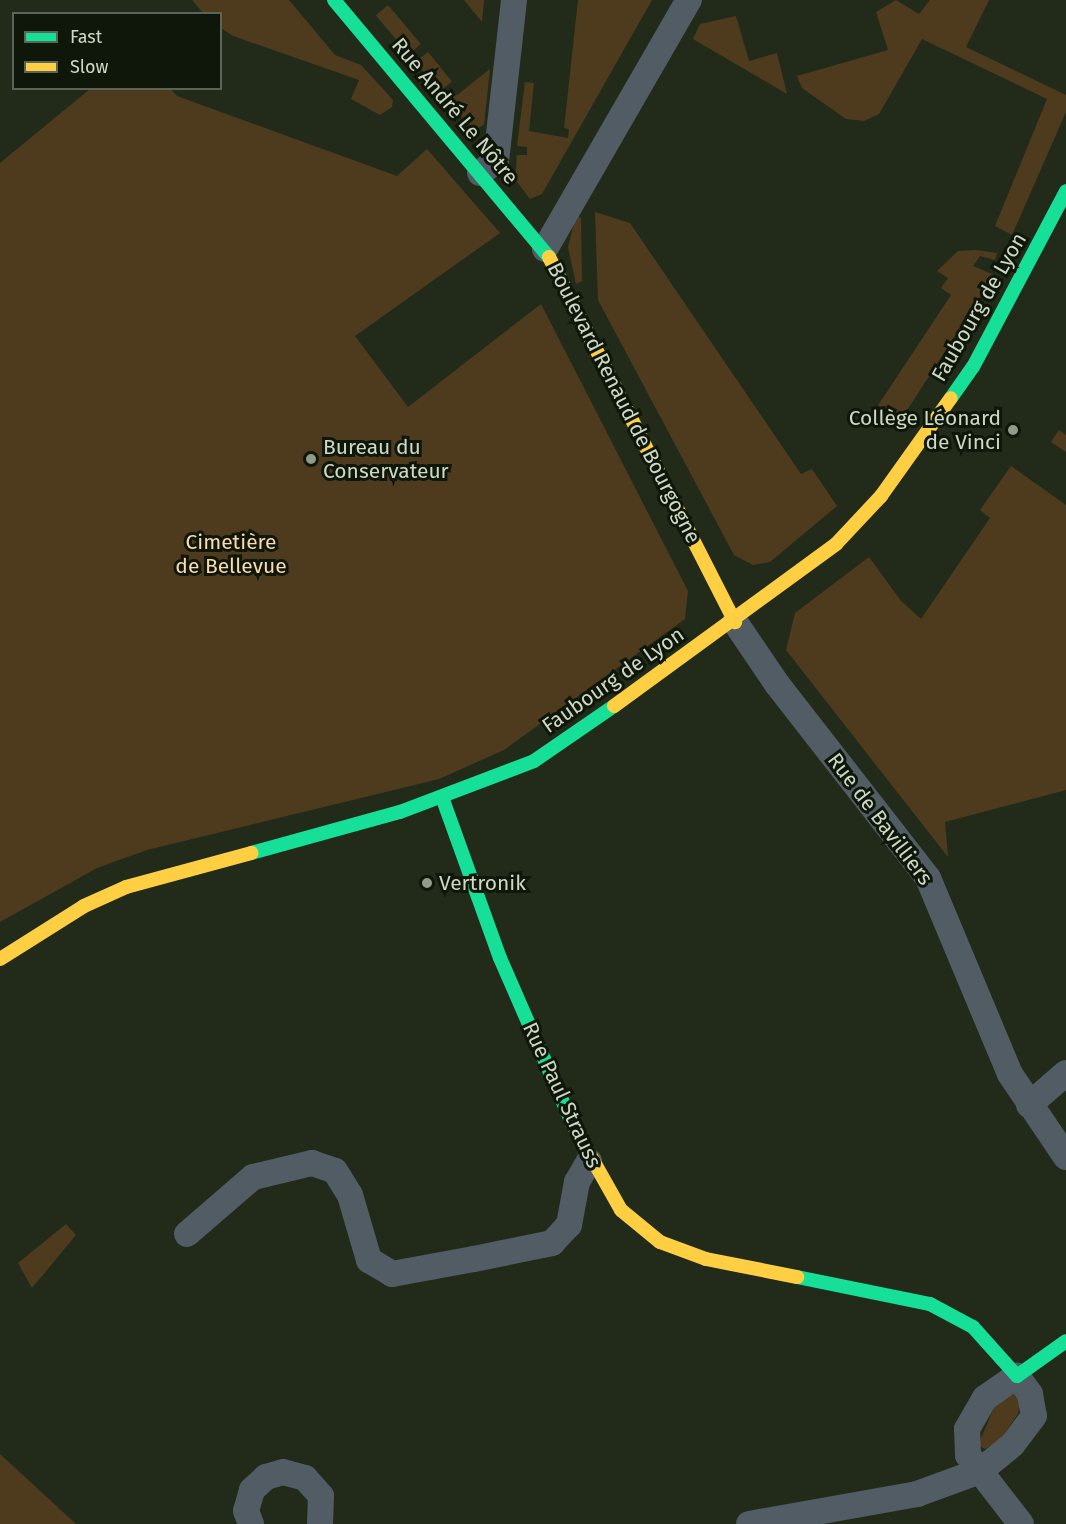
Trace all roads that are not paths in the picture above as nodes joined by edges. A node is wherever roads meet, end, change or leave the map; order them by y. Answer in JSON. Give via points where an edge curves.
{"nodes":[{"id":1,"x":334,"y":0,"type":"edge"},
{"id":2,"x":514,"y":0,"type":"edge"},
{"id":3,"x":689,"y":0,"type":"edge"},
{"id":4,"x":480,"y":173,"type":"junction"},
{"id":5,"x":1066,"y":191,"type":"edge"},
{"id":6,"x":544,"y":249,"type":"junction"},
{"id":7,"x":735,"y":622,"type":"junction"},
{"id":8,"x":442,"y":797,"type":"junction"},
{"id":9,"x":0,"y":959,"type":"edge"},
{"id":10,"x":1066,"y":1073,"type":"edge"},
{"id":11,"x":1029,"y":1105,"type":"junction"},
{"id":12,"x":1066,"y":1157,"type":"edge"},
{"id":13,"x":589,"y":1161,"type":"junction"},
{"id":14,"x":187,"y":1234,"type":"dead end"},
{"id":15,"x":1066,"y":1341,"type":"edge"},
{"id":16,"x":1017,"y":1376,"type":"junction"},
{"id":17,"x":980,"y":1471,"type":"junction"},
{"id":18,"x":326,"y":1522,"type":"edge"},
{"id":19,"x":250,"y":1524,"type":"edge"},
{"id":20,"x":749,"y":1524,"type":"edge"},
{"id":21,"x":1022,"y":1524,"type":"edge"}],
"edges":[{"from":1,"to":4,"type":"street","name":"Rue André Le Nôtre"},
{"from":2,"to":4,"type":"street","via":[[496,160]]},
{"from":3,"to":6,"type":"street","name":"Boulevard Renaud de Bourgogne"},
{"from":4,"to":6,"type":"street","name":"Rue André Le Nôtre"},
{"from":5,"to":7,"type":"street","name":"Faubourg de Lyon","via":[[973,367],[881,496],[836,544]]},
{"from":6,"to":7,"type":"street","name":"Boulevard Renaud de Bourgogne"},
{"from":7,"to":8,"type":"street","name":"Faubourg de Lyon","via":[[534,761]]},
{"from":7,"to":11,"type":"street","name":"Rue de Bavilliers","via":[[777,684],[928,878],[1010,1074]]},
{"from":8,"to":9,"type":"street","name":"Faubourg de Lyon","via":[[126,887],[84,906]]},
{"from":8,"to":13,"type":"street","name":"Rue Paul Strauss","via":[[500,958]]},
{"from":10,"to":11,"type":"street"},
{"from":11,"to":12,"type":"street","name":"Rue de Bavilliers"},
{"from":13,"to":14,"type":"street","via":[[577,1182],[569,1225],[552,1244],[474,1260],[392,1274],[369,1260],[350,1196],[335,1171],[312,1163],[253,1177]]},
{"from":13,"to":16,"type":"street","name":"Rue Paul Strauss","via":[[621,1210],[660,1242],[706,1259],[930,1304],[973,1327]]},
{"from":15,"to":16,"type":"street"},
{"from":16,"to":17,"type":"street","via":[[986,1398],[967,1429],[968,1455]]},
{"from":16,"to":17,"type":"street","via":[[1030,1395],[1034,1416],[1012,1445]]},
{"from":17,"to":20,"type":"street","via":[[917,1494]]},
{"from":17,"to":21,"type":"street"},
{"from":18,"to":19,"type":"street","via":[[321,1496],[310,1484],[284,1472],[266,1477],[252,1490],[246,1511]]}]}
